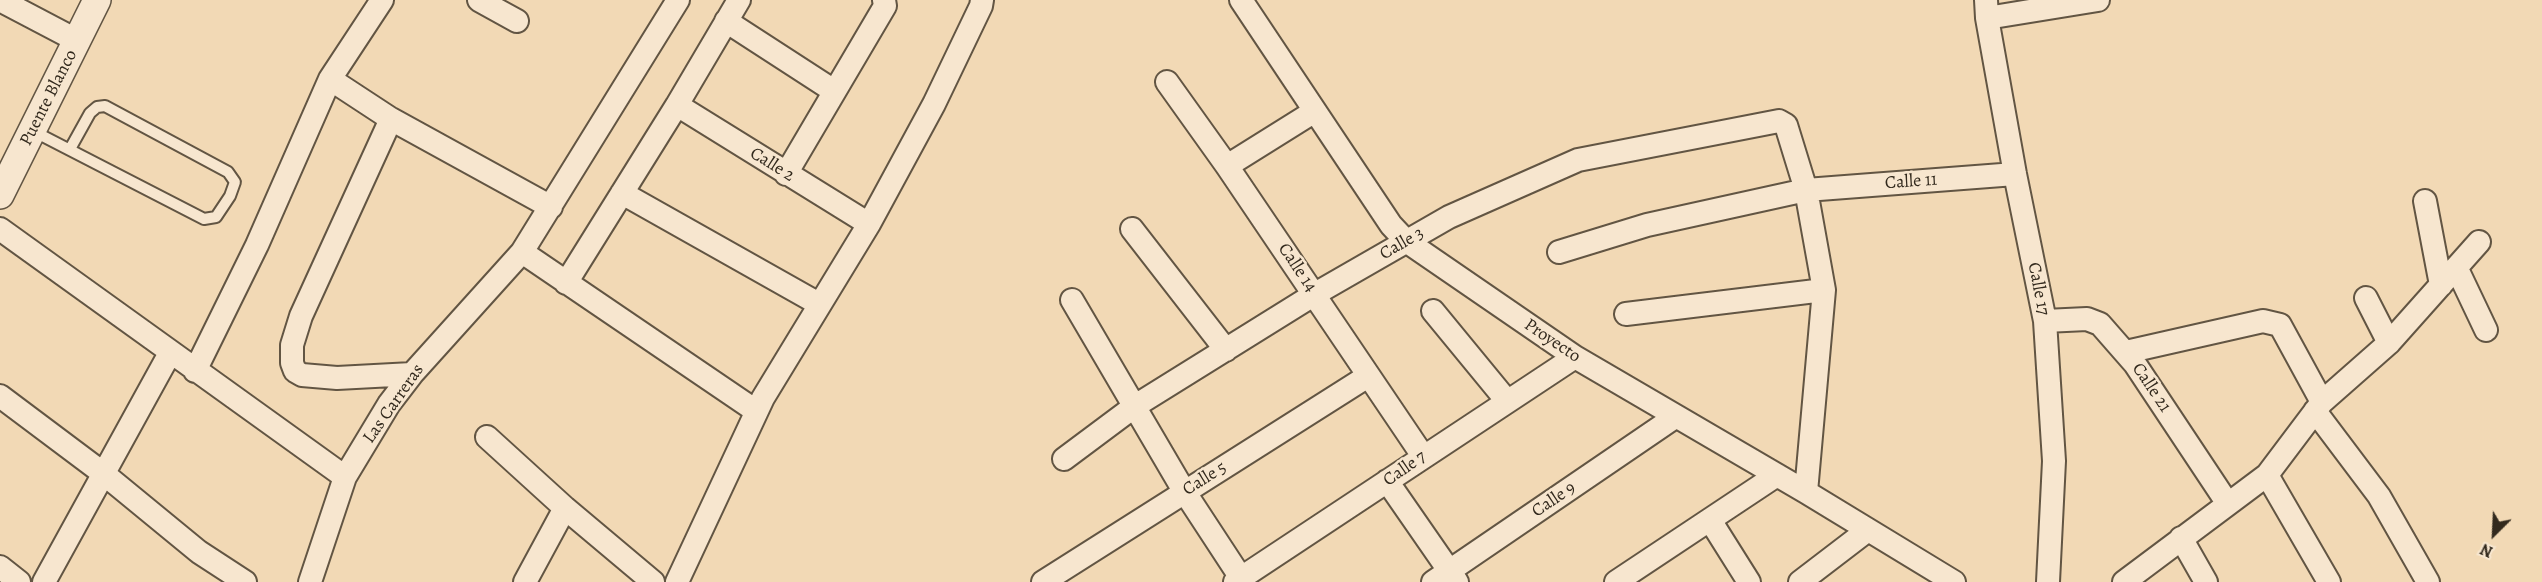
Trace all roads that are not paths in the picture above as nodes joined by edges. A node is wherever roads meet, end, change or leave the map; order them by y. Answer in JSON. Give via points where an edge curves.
{"nodes":[{"id":1,"x":0,"y":0,"type":"edge"},
{"id":2,"x":97,"y":0,"type":"edge"},
{"id":3,"x":382,"y":0,"type":"edge"},
{"id":4,"x":479,"y":0,"type":"edge"},
{"id":5,"x":678,"y":0,"type":"edge"},
{"id":6,"x":739,"y":0,"type":"edge"},
{"id":7,"x":884,"y":0,"type":"edge"},
{"id":8,"x":982,"y":0,"type":"edge"},
{"id":9,"x":1241,"y":0,"type":"edge"},
{"id":10,"x":2098,"y":0,"type":"edge"},
{"id":11,"x":1986,"y":9,"type":"edge"},
{"id":12,"x":517,"y":21,"type":"dead end"},
{"id":13,"x":726,"y":21,"type":"junction"},
{"id":14,"x":78,"y":40,"type":"junction"},
{"id":15,"x":330,"y":79,"type":"junction"},
{"id":16,"x":1167,"y":82,"type":"dead end"},
{"id":17,"x":834,"y":91,"type":"junction"},
{"id":18,"x":677,"y":105,"type":"junction"},
{"id":19,"x":1315,"y":111,"type":"junction"},
{"id":20,"x":391,"y":118,"type":"junction"},
{"id":21,"x":33,"y":131,"type":"junction"},
{"id":22,"x":69,"y":149,"type":"junction"},
{"id":23,"x":1227,"y":166,"type":"junction"},
{"id":24,"x":786,"y":174,"type":"junction"},
{"id":25,"x":2015,"y":174,"type":"junction"},
{"id":26,"x":1806,"y":190,"type":"junction"},
{"id":27,"x":622,"y":193,"type":"junction"},
{"id":28,"x":0,"y":195,"type":"edge"},
{"id":29,"x":2425,"y":201,"type":"dead end"},
{"id":30,"x":551,"y":207,"type":"junction"},
{"id":31,"x":869,"y":224,"type":"junction"},
{"id":32,"x":0,"y":229,"type":"edge"},
{"id":33,"x":1132,"y":229,"type":"dead end"},
{"id":34,"x":1406,"y":241,"type":"junction"},
{"id":35,"x":2479,"y":242,"type":"dead end"},
{"id":36,"x":522,"y":252,"type":"junction"},
{"id":37,"x":1559,"y":252,"type":"dead end"},
{"id":38,"x":2449,"y":277,"type":"junction"},
{"id":39,"x":566,"y":283,"type":"junction"},
{"id":40,"x":1824,"y":290,"type":"junction"},
{"id":41,"x":1315,"y":294,"type":"junction"},
{"id":42,"x":2366,"y":298,"type":"dead end"},
{"id":43,"x":1072,"y":300,"type":"dead end"},
{"id":44,"x":819,"y":304,"type":"junction"},
{"id":45,"x":1433,"y":311,"type":"dead end"},
{"id":46,"x":1626,"y":314,"type":"dead end"},
{"id":47,"x":2044,"y":321,"type":"junction"},
{"id":48,"x":2486,"y":330,"type":"dead end"},
{"id":49,"x":2389,"y":343,"type":"junction"},
{"id":50,"x":1226,"y":350,"type":"junction"},
{"id":51,"x":2126,"y":352,"type":"junction"},
{"id":52,"x":170,"y":353,"type":"junction"},
{"id":53,"x":1575,"y":357,"type":"junction"},
{"id":54,"x":195,"y":371,"type":"junction"},
{"id":55,"x":412,"y":374,"type":"junction"},
{"id":56,"x":1368,"y":376,"type":"junction"},
{"id":57,"x":0,"y":396,"type":"edge"},
{"id":58,"x":1507,"y":401,"type":"junction"},
{"id":59,"x":1135,"y":406,"type":"junction"},
{"id":60,"x":2319,"y":407,"type":"junction"},
{"id":61,"x":756,"y":411,"type":"junction"},
{"id":62,"x":1675,"y":417,"type":"junction"},
{"id":63,"x":486,"y":437,"type":"dead end"},
{"id":64,"x":1423,"y":456,"type":"junction"},
{"id":65,"x":1064,"y":459,"type":"dead end"},
{"id":66,"x":104,"y":474,"type":"junction"},
{"id":67,"x":1777,"y":475,"type":"junction"},
{"id":68,"x":2267,"y":475,"type":"junction"},
{"id":69,"x":345,"y":477,"type":"junction"},
{"id":70,"x":1387,"y":481,"type":"junction"},
{"id":71,"x":1184,"y":492,"type":"junction"},
{"id":72,"x":1806,"y":492,"type":"junction"},
{"id":73,"x":2228,"y":504,"type":"junction"},
{"id":74,"x":565,"y":508,"type":"junction"},
{"id":75,"x":1710,"y":520,"type":"junction"},
{"id":76,"x":1868,"y":530,"type":"junction"},
{"id":77,"x":2181,"y":538,"type":"junction"},
{"id":78,"x":0,"y":567,"type":"edge"},
{"id":79,"x":318,"y":578,"type":"edge"},
{"id":80,"x":1446,"y":578,"type":"edge"},
{"id":81,"x":1238,"y":580,"type":"edge"},
{"id":82,"x":19,"y":582,"type":"edge"},
{"id":83,"x":44,"y":582,"type":"edge"},
{"id":84,"x":245,"y":582,"type":"edge"},
{"id":85,"x":525,"y":582,"type":"edge"},
{"id":86,"x":653,"y":582,"type":"edge"},
{"id":87,"x":677,"y":582,"type":"edge"},
{"id":88,"x":1043,"y":582,"type":"edge"},
{"id":89,"x":1616,"y":582,"type":"edge"},
{"id":90,"x":1749,"y":582,"type":"edge"},
{"id":91,"x":1800,"y":582,"type":"edge"},
{"id":92,"x":1954,"y":582,"type":"edge"},
{"id":93,"x":2048,"y":582,"type":"edge"},
{"id":94,"x":2124,"y":582,"type":"edge"},
{"id":95,"x":2206,"y":582,"type":"edge"},
{"id":96,"x":2330,"y":582,"type":"edge"},
{"id":97,"x":2428,"y":582,"type":"edge"}],
"edges":[{"from":1,"to":14,"type":"street"},
{"from":2,"to":14,"type":"street","name":"Puente Blanco"},
{"from":3,"to":15,"type":"street"},
{"from":4,"to":12,"type":"street"},
{"from":5,"to":30,"type":"street","name":"Las Carreras"},
{"from":6,"to":13,"type":"street"},
{"from":7,"to":17,"type":"street","via":[[885,6]]},
{"from":8,"to":31,"type":"street","via":[[934,104]]},
{"from":9,"to":19,"type":"street","name":"Proyecto"},
{"from":10,"to":11,"type":"street"},
{"from":11,"to":25,"type":"street","name":"Calle 17"},
{"from":13,"to":17,"type":"street"},
{"from":13,"to":18,"type":"street"},
{"from":14,"to":21,"type":"street","name":"Puente Blanco"},
{"from":15,"to":20,"type":"street"},
{"from":15,"to":54,"type":"street","via":[[257,245]]},
{"from":16,"to":23,"type":"street","name":"Calle 14"},
{"from":17,"to":24,"type":"street"},
{"from":18,"to":24,"type":"street","name":"Calle 2"},
{"from":18,"to":27,"type":"street"},
{"from":19,"to":23,"type":"street"},
{"from":19,"to":34,"type":"street","name":"Proyecto","via":[[1391,225]]},
{"from":20,"to":30,"type":"street"},
{"from":20,"to":55,"type":"street","via":[[301,316],[292,345],[292,363],[302,375],[337,378]]},
{"from":21,"to":22,"type":"lane"},
{"from":21,"to":28,"type":"street","name":"Puente Blanco"},
{"from":22,"to":22,"type":"lane","via":[[204,219],[216,218],[234,182],[228,172],[105,106],[90,112]]},
{"from":23,"to":41,"type":"street","name":"Calle 14"},
{"from":24,"to":31,"type":"street","name":"Calle 2"},
{"from":25,"to":26,"type":"street","name":"Calle 11"},
{"from":25,"to":47,"type":"street","name":"Calle 17"},
{"from":26,"to":34,"type":"street","name":"Calle 3","via":[[1786,124],[1779,122],[1578,160],[1449,217]]},
{"from":26,"to":37,"type":"street","name":"Calle 11","via":[[1647,225]]},
{"from":26,"to":40,"type":"street"},
{"from":27,"to":39,"type":"street"},
{"from":27,"to":44,"type":"street"},
{"from":29,"to":38,"type":"street"},
{"from":30,"to":36,"type":"street","name":"Las Carreras"},
{"from":31,"to":44,"type":"street"},
{"from":32,"to":52,"type":"street"},
{"from":33,"to":50,"type":"street"},
{"from":34,"to":41,"type":"street","name":"Calle 3"},
{"from":34,"to":53,"type":"street","name":"Proyecto"},
{"from":35,"to":38,"type":"street"},
{"from":36,"to":39,"type":"street"},
{"from":36,"to":55,"type":"street","name":"Las Carreras"},
{"from":38,"to":48,"type":"street"},
{"from":38,"to":49,"type":"street"},
{"from":39,"to":61,"type":"street"},
{"from":40,"to":46,"type":"street"},
{"from":40,"to":72,"type":"street"},
{"from":41,"to":50,"type":"street","name":"Calle 3"},
{"from":41,"to":56,"type":"street","name":"Calle 14"},
{"from":42,"to":49,"type":"street"},
{"from":43,"to":59,"type":"street"},
{"from":44,"to":61,"type":"street"},
{"from":45,"to":58,"type":"street"},
{"from":47,"to":51,"type":"street","name":"Calle 21","via":[[2094,320]]},
{"from":47,"to":93,"type":"street","name":"Calle 17","via":[[2054,461]]},
{"from":49,"to":60,"type":"street"},
{"from":50,"to":59,"type":"street","name":"Calle 3"},
{"from":51,"to":60,"type":"street","via":[[2263,321],[2280,325]]},
{"from":51,"to":73,"type":"street","name":"Calle 21"},
{"from":52,"to":54,"type":"street"},
{"from":52,"to":66,"type":"street"},
{"from":53,"to":58,"type":"street","name":"Calle 7"},
{"from":53,"to":62,"type":"street","name":"Proyecto"},
{"from":54,"to":69,"type":"street"},
{"from":55,"to":69,"type":"street","name":"Las Carreras"},
{"from":56,"to":64,"type":"street","name":"Calle 14"},
{"from":56,"to":71,"type":"street","name":"Calle 5"},
{"from":57,"to":66,"type":"street"},
{"from":58,"to":64,"type":"street","name":"Calle 7"},
{"from":59,"to":65,"type":"street","name":"Calle 3"},
{"from":59,"to":71,"type":"street"},
{"from":60,"to":68,"type":"street"},
{"from":60,"to":97,"type":"street","via":[[2379,496]]},
{"from":61,"to":87,"type":"street"},
{"from":62,"to":67,"type":"street","name":"Proyecto"},
{"from":62,"to":80,"type":"street","name":"Calle 9"},
{"from":63,"to":74,"type":"street"},
{"from":64,"to":70,"type":"street","name":"Calle 7"},
{"from":66,"to":83,"type":"street"},
{"from":66,"to":84,"type":"street","via":[[199,552]]},
{"from":67,"to":72,"type":"street","name":"Proyecto"},
{"from":67,"to":75,"type":"street"},
{"from":68,"to":73,"type":"street"},
{"from":68,"to":96,"type":"street"},
{"from":69,"to":79,"type":"street","name":"Las Carreras"},
{"from":70,"to":80,"type":"street"},
{"from":70,"to":81,"type":"street","name":"Calle 7"},
{"from":71,"to":81,"type":"street"},
{"from":71,"to":88,"type":"street","name":"Calle 5"},
{"from":72,"to":76,"type":"street","name":"Proyecto"},
{"from":73,"to":77,"type":"street"},
{"from":74,"to":85,"type":"street"},
{"from":74,"to":86,"type":"street"},
{"from":75,"to":89,"type":"street"},
{"from":75,"to":90,"type":"street"},
{"from":76,"to":91,"type":"street"},
{"from":76,"to":92,"type":"street","name":"Proyecto"},
{"from":77,"to":94,"type":"street"},
{"from":77,"to":95,"type":"street"},
{"from":78,"to":82,"type":"street"}]}
